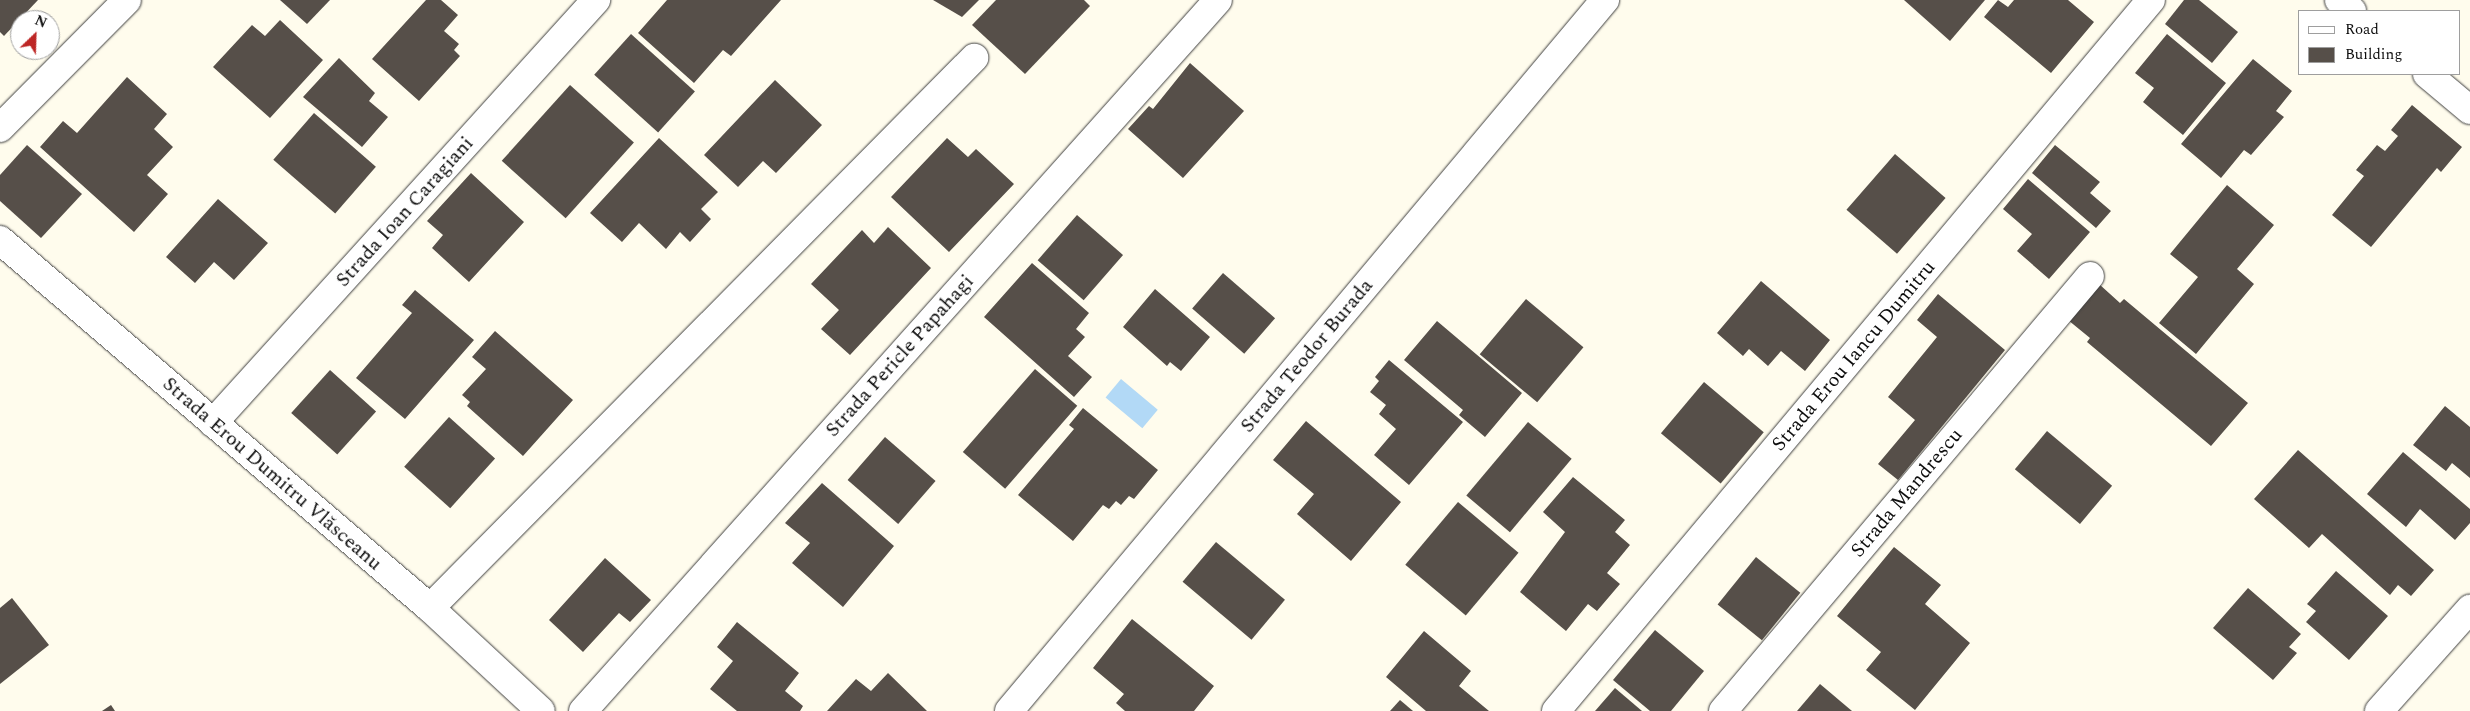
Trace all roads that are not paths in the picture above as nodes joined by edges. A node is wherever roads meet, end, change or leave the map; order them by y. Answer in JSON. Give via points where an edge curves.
{"nodes":[{"id":1,"x":127,"y":0,"type":"edge"},
{"id":2,"x":596,"y":0,"type":"edge"},
{"id":3,"x":1218,"y":0,"type":"edge"},
{"id":4,"x":1605,"y":0,"type":"edge"},
{"id":5,"x":2151,"y":0,"type":"edge"},
{"id":6,"x":2339,"y":0,"type":"edge"},
{"id":7,"x":2351,"y":10,"type":"edge"},
{"id":8,"x":974,"y":58,"type":"dead end"},
{"id":9,"x":2428,"y":75,"type":"edge"},
{"id":10,"x":2470,"y":110,"type":"edge"},
{"id":11,"x":0,"y":128,"type":"edge"},
{"id":12,"x":0,"y":240,"type":"edge"},
{"id":13,"x":2090,"y":276,"type":"dead end"},
{"id":14,"x":213,"y":423,"type":"junction"},
{"id":15,"x":430,"y":608,"type":"junction"},
{"id":16,"x":2470,"y":609,"type":"edge"},
{"id":17,"x":541,"y":711,"type":"edge"},
{"id":18,"x":583,"y":711,"type":"edge"},
{"id":19,"x":1009,"y":711,"type":"edge"},
{"id":20,"x":1556,"y":711,"type":"edge"},
{"id":21,"x":1723,"y":711,"type":"edge"},
{"id":22,"x":2379,"y":711,"type":"edge"}],
"edges":[{"from":1,"to":11,"type":"street"},
{"from":2,"to":14,"type":"street","name":"Strada Ioan Caragiani"},
{"from":3,"to":18,"type":"street","name":"Strada Pericle Papahagi"},
{"from":4,"to":19,"type":"street","name":"Strada Teodor Burada"},
{"from":5,"to":20,"type":"street","name":"Strada Erou Iancu Dumitru"},
{"from":6,"to":7,"type":"street"},
{"from":8,"to":15,"type":"street"},
{"from":9,"to":10,"type":"street"},
{"from":12,"to":14,"type":"street","name":"Strada Erou Dumitru Vlăsceanu"},
{"from":13,"to":21,"type":"street","name":"Strada Mandrescu"},
{"from":14,"to":15,"type":"street","name":"Strada Erou Dumitru Vlăsceanu"},
{"from":15,"to":17,"type":"street","name":"Strada Erou Dumitru Vlăsceanu"},
{"from":16,"to":22,"type":"street"}]}
